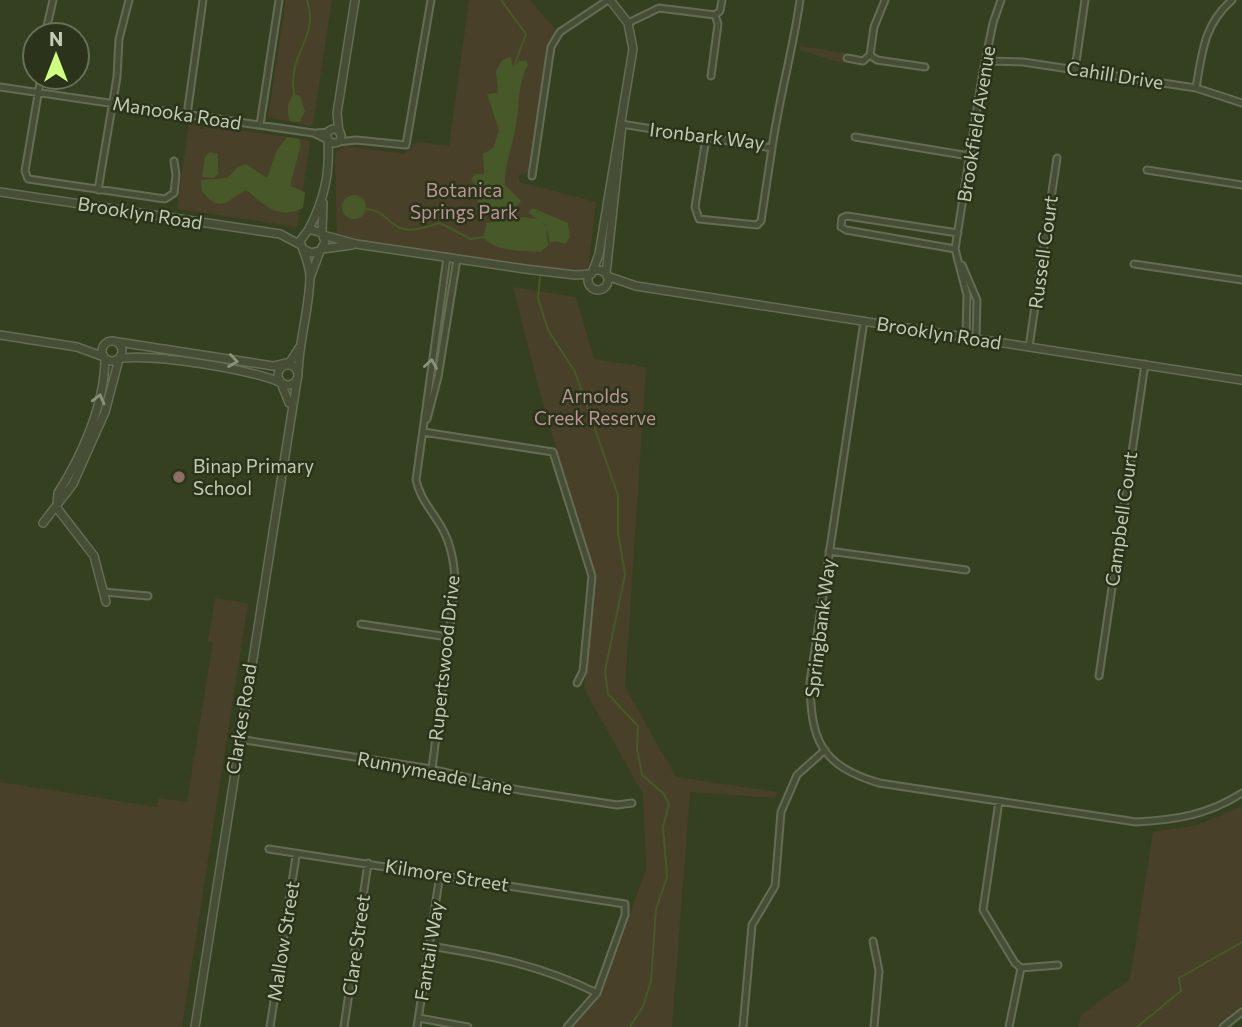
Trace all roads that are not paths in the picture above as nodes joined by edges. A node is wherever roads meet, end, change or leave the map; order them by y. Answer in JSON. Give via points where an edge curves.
{"nodes":[{"id":1,"x":53,"y":0,"type":"edge"},
{"id":2,"x":129,"y":0,"type":"edge"},
{"id":3,"x":203,"y":0,"type":"edge"},
{"id":4,"x":279,"y":0,"type":"edge"},
{"id":5,"x":355,"y":0,"type":"edge"},
{"id":6,"x":431,"y":0,"type":"edge"},
{"id":7,"x":609,"y":0,"type":"edge"},
{"id":8,"x":722,"y":0,"type":"edge"},
{"id":9,"x":800,"y":0,"type":"edge"},
{"id":10,"x":885,"y":0,"type":"edge"},
{"id":11,"x":1001,"y":0,"type":"edge"},
{"id":12,"x":1084,"y":0,"type":"edge"},
{"id":13,"x":1230,"y":1,"type":"edge"},
{"id":14,"x":715,"y":15,"type":"junction"},
{"id":15,"x":48,"y":21,"type":"edge"},
{"id":16,"x":628,"y":23,"type":"junction"},
{"id":17,"x":870,"y":55,"type":"junction"},
{"id":18,"x":846,"y":58,"type":"dead end"},
{"id":19,"x":986,"y":61,"type":"junction"},
{"id":20,"x":925,"y":67,"type":"dead end"},
{"id":21,"x":1075,"y":69,"type":"junction"},
{"id":22,"x":710,"y":76,"type":"dead end"},
{"id":23,"x":0,"y":87,"type":"edge"},
{"id":24,"x":1196,"y":88,"type":"junction"},
{"id":25,"x":37,"y":92,"type":"junction"},
{"id":26,"x":112,"y":103,"type":"junction"},
{"id":27,"x":1242,"y":103,"type":"edge"},
{"id":28,"x":187,"y":114,"type":"junction"},
{"id":29,"x":621,"y":124,"type":"junction"},
{"id":30,"x":260,"y":125,"type":"junction"},
{"id":31,"x":333,"y":137,"type":"junction"},
{"id":32,"x":855,"y":137,"type":"dead end"},
{"id":33,"x":706,"y":138,"type":"junction"},
{"id":34,"x":772,"y":148,"type":"junction"},
{"id":35,"x":969,"y":156,"type":"junction"},
{"id":36,"x":1057,"y":158,"type":"dead end"},
{"id":37,"x":174,"y":161,"type":"dead end"},
{"id":38,"x":1147,"y":170,"type":"dead end"},
{"id":39,"x":532,"y":176,"type":"dead end"},
{"id":40,"x":1242,"y":185,"type":"edge"},
{"id":41,"x":98,"y":190,"type":"junction"},
{"id":42,"x":0,"y":192,"type":"edge"},
{"id":43,"x":323,"y":202,"type":"junction"},
{"id":44,"x":892,"y":223,"type":"junction"},
{"id":45,"x":308,"y":230,"type":"junction"},
{"id":46,"x":958,"y":233,"type":"junction"},
{"id":47,"x":280,"y":234,"type":"junction"},
{"id":48,"x":323,"y":234,"type":"junction"},
{"id":49,"x":890,"y":237,"type":"junction"},
{"id":50,"x":356,"y":244,"type":"junction"},
{"id":51,"x":302,"y":247,"type":"junction"},
{"id":52,"x":956,"y":249,"type":"junction"},
{"id":53,"x":321,"y":250,"type":"junction"},
{"id":54,"x":447,"y":257,"type":"junction"},
{"id":55,"x":457,"y":259,"type":"junction"},
{"id":56,"x":1134,"y":264,"type":"dead end"},
{"id":57,"x":592,"y":273,"type":"junction"},
{"id":58,"x":559,"y":274,"type":"junction"},
{"id":59,"x":606,"y":275,"type":"junction"},
{"id":60,"x":310,"y":279,"type":"junction"},
{"id":61,"x":1242,"y":280,"type":"edge"},
{"id":62,"x":636,"y":286,"type":"junction"},
{"id":63,"x":604,"y":288,"type":"junction"},
{"id":64,"x":593,"y":289,"type":"junction"},
{"id":65,"x":978,"y":310,"type":"junction"},
{"id":66,"x":969,"y":311,"type":"junction"},
{"id":67,"x":864,"y":321,"type":"junction"},
{"id":68,"x":436,"y":332,"type":"junction"},
{"id":69,"x":445,"y":333,"type":"junction"},
{"id":70,"x":0,"y":335,"type":"edge"},
{"id":71,"x":965,"y":337,"type":"junction"},
{"id":72,"x":975,"y":339,"type":"junction"},
{"id":73,"x":107,"y":342,"type":"junction"},
{"id":74,"x":118,"y":342,"type":"junction"},
{"id":75,"x":301,"y":345,"type":"junction"},
{"id":76,"x":77,"y":347,"type":"junction"},
{"id":77,"x":1029,"y":347,"type":"junction"},
{"id":78,"x":104,"y":358,"type":"junction"},
{"id":79,"x":119,"y":359,"type":"junction"},
{"id":80,"x":1145,"y":363,"type":"junction"},
{"id":81,"x":285,"y":365,"type":"junction"},
{"id":82,"x":298,"y":376,"type":"junction"},
{"id":83,"x":1242,"y":380,"type":"edge"},
{"id":84,"x":281,"y":383,"type":"junction"},
{"id":85,"x":290,"y":411,"type":"junction"},
{"id":86,"x":423,"y":432,"type":"junction"},
{"id":87,"x":57,"y":508,"type":"junction"},
{"id":88,"x":43,"y":523,"type":"dead end"},
{"id":89,"x":829,"y":551,"type":"junction"},
{"id":90,"x":966,"y":570,"type":"dead end"},
{"id":91,"x":104,"y":592,"type":"junction"},
{"id":92,"x":148,"y":596,"type":"dead end"},
{"id":93,"x":106,"y":602,"type":"dead end"},
{"id":94,"x":361,"y":624,"type":"dead end"},
{"id":95,"x":448,"y":636,"type":"junction"},
{"id":96,"x":1099,"y":676,"type":"dead end"},
{"id":97,"x":577,"y":683,"type":"dead end"},
{"id":98,"x":238,"y":739,"type":"junction"},
{"id":99,"x":825,"y":750,"type":"junction"},
{"id":100,"x":432,"y":769,"type":"junction"},
{"id":101,"x":1242,"y":793,"type":"edge"},
{"id":102,"x":999,"y":801,"type":"junction"},
{"id":103,"x":632,"y":803,"type":"dead end"},
{"id":104,"x":269,"y":849,"type":"dead end"},
{"id":105,"x":296,"y":856,"type":"junction"},
{"id":106,"x":368,"y":863,"type":"junction"},
{"id":107,"x":440,"y":874,"type":"junction"},
{"id":108,"x":873,"y":941,"type":"dead end"},
{"id":109,"x":429,"y":946,"type":"junction"},
{"id":110,"x":1058,"y":965,"type":"dead end"},
{"id":111,"x":1021,"y":968,"type":"junction"},
{"id":112,"x":597,"y":993,"type":"junction"},
{"id":113,"x":1242,"y":1012,"type":"edge"},
{"id":114,"x":419,"y":1018,"type":"junction"},
{"id":115,"x":195,"y":1027,"type":"edge"},
{"id":116,"x":270,"y":1027,"type":"edge"},
{"id":117,"x":344,"y":1027,"type":"edge"},
{"id":118,"x":417,"y":1027,"type":"edge"},
{"id":119,"x":468,"y":1027,"type":"edge"},
{"id":120,"x":567,"y":1027,"type":"edge"},
{"id":121,"x":743,"y":1027,"type":"edge"},
{"id":122,"x":874,"y":1027,"type":"edge"},
{"id":123,"x":1009,"y":1027,"type":"edge"},
{"id":124,"x":1223,"y":1027,"type":"edge"}],
"edges":[{"from":1,"to":15,"type":"street"},
{"from":2,"to":26,"type":"street","via":[[119,39]]},
{"from":3,"to":28,"type":"street"},
{"from":4,"to":30,"type":"street"},
{"from":5,"to":31,"type":"street"},
{"from":6,"to":31,"type":"street","name":"Manooka Road","via":[[406,145]]},
{"from":7,"to":16,"type":"street"},
{"from":7,"to":39,"type":"street","via":[[560,32],[551,47]]},
{"from":8,"to":14,"type":"street"},
{"from":9,"to":34,"type":"street","name":"Ironbark Way"},
{"from":10,"to":17,"type":"street","via":[[874,27]]},
{"from":11,"to":19,"type":"street","name":"Brookfield Avenue"},
{"from":12,"to":21,"type":"street"},
{"from":13,"to":24,"type":"street","via":[[1206,34]]},
{"from":14,"to":16,"type":"street","via":[[659,8]]},
{"from":14,"to":22,"type":"street","via":[[718,24]]},
{"from":16,"to":29,"type":"street","via":[[633,62]]},
{"from":17,"to":18,"type":"street","via":[[863,61]]},
{"from":17,"to":20,"type":"street"},
{"from":19,"to":21,"type":"street","name":"Cahill Drive"},
{"from":19,"to":35,"type":"street","name":"Brookfield Avenue"},
{"from":21,"to":24,"type":"street","name":"Cahill Drive"},
{"from":23,"to":25,"type":"street","name":"Manooka Road"},
{"from":24,"to":27,"type":"street","name":"Cahill Drive"},
{"from":25,"to":26,"type":"street","name":"Manooka Road"},
{"from":25,"to":41,"type":"street","via":[[26,177]]},
{"from":26,"to":28,"type":"street","name":"Manooka Road"},
{"from":26,"to":41,"type":"street"},
{"from":28,"to":30,"type":"street","name":"Manooka Road"},
{"from":29,"to":33,"type":"street","name":"Ironbark Way"},
{"from":29,"to":57,"type":"street"},
{"from":29,"to":59,"type":"street"},
{"from":30,"to":31,"type":"street","name":"Manooka Road"},
{"from":31,"to":43,"type":"street"},
{"from":32,"to":35,"type":"street"},
{"from":33,"to":34,"type":"street","name":"Ironbark Way"},
{"from":33,"to":34,"type":"street","via":[[695,207],[699,219],[757,225]]},
{"from":35,"to":46,"type":"street","name":"Brookfield Avenue"},
{"from":36,"to":77,"type":"street","name":"Russell Court"},
{"from":37,"to":41,"type":"street","via":[[174,193],[167,199]]},
{"from":38,"to":40,"type":"street"},
{"from":42,"to":47,"type":"street","name":"Brooklyn Road"},
{"from":43,"to":45,"type":"street"},
{"from":43,"to":48,"type":"street"},
{"from":44,"to":46,"type":"street"},
{"from":44,"to":49,"type":"street"},
{"from":44,"to":49,"type":"street","via":[[842,218],[841,227],[846,230]]},
{"from":45,"to":47,"type":"street","name":"Brooklyn Road"},
{"from":45,"to":48,"type":"street"},
{"from":45,"to":51,"type":"street","via":[[301,237]]},
{"from":46,"to":52,"type":"street","name":"Brookfield Avenue"},
{"from":47,"to":51,"type":"street","name":"Brooklyn Road"},
{"from":48,"to":50,"type":"street"},
{"from":48,"to":53,"type":"street"},
{"from":49,"to":52,"type":"street"},
{"from":50,"to":53,"type":"street"},
{"from":50,"to":54,"type":"street"},
{"from":51,"to":53,"type":"street","via":[[311,253]]},
{"from":51,"to":60,"type":"street","name":"Clarkes Road"},
{"from":52,"to":65,"type":"street"},
{"from":52,"to":66,"type":"street","name":"Brookfield Avenue"},
{"from":53,"to":60,"type":"street","name":"Clarkes Road"},
{"from":54,"to":55,"type":"street"},
{"from":54,"to":68,"type":"street","name":"Rupertswood Drive"},
{"from":55,"to":58,"type":"street"},
{"from":55,"to":69,"type":"street","name":"Rupertswood Drive"},
{"from":56,"to":61,"type":"street"},
{"from":57,"to":58,"type":"street"},
{"from":57,"to":59,"type":"street"},
{"from":57,"to":64,"type":"street","via":[[588,282]]},
{"from":58,"to":64,"type":"street"},
{"from":59,"to":62,"type":"street","name":"Brooklyn Road"},
{"from":59,"to":63,"type":"street"},
{"from":60,"to":75,"type":"street","name":"Clarkes Road"},
{"from":62,"to":63,"type":"street","name":"Brooklyn Road"},
{"from":62,"to":67,"type":"street","name":"Brooklyn Road"},
{"from":63,"to":64,"type":"street"},
{"from":65,"to":66,"type":"street"},
{"from":65,"to":72,"type":"street"},
{"from":66,"to":71,"type":"street","name":"Brookfield Avenue"},
{"from":67,"to":71,"type":"street","name":"Brooklyn Road"},
{"from":67,"to":89,"type":"street","name":"Springbank Way"},
{"from":68,"to":69,"type":"street"},
{"from":86,"to":68,"type":"street","name":"Rupertswood Drive","one_way":true},
{"from":69,"to":86,"type":"street","name":"Rupertswood Drive"},
{"from":70,"to":76,"type":"street"},
{"from":71,"to":72,"type":"street","name":"Brooklyn Road"},
{"from":72,"to":77,"type":"street","name":"Brooklyn Road"},
{"from":73,"to":74,"type":"street"},
{"from":73,"to":76,"type":"street"},
{"from":73,"to":78,"type":"street","via":[[102,348]]},
{"from":74,"to":79,"type":"street","via":[[123,349]]},
{"from":74,"to":81,"type":"street","one_way":true,"via":[[264,366]]},
{"from":75,"to":81,"type":"street"},
{"from":75,"to":82,"type":"street","name":"Clarkes Road"},
{"from":76,"to":78,"type":"street"},
{"from":77,"to":80,"type":"street","name":"Brooklyn Road"},
{"from":78,"to":79,"type":"street","via":[[111,362]]},
{"from":87,"to":78,"type":"street","one_way":true,"via":[[58,493],[97,408]]},
{"from":79,"to":84,"type":"street","via":[[145,357],[261,374]]},
{"from":79,"to":87,"type":"street","via":[[101,424]]},
{"from":80,"to":83,"type":"street","name":"Brooklyn Road"},
{"from":80,"to":96,"type":"street","name":"Campbell Court"},
{"from":81,"to":82,"type":"street","via":[[295,367]]},
{"from":81,"to":84,"type":"street","via":[[277,372]]},
{"from":82,"to":84,"type":"street","via":[[289,386]]},
{"from":82,"to":85,"type":"street","name":"Clarkes Road"},
{"from":84,"to":85,"type":"street","name":"Clarkes Road"},
{"from":85,"to":98,"type":"street","name":"Clarkes Road"},
{"from":86,"to":95,"type":"street","name":"Rupertswood Drive","via":[[416,480],[455,563]]},
{"from":86,"to":97,"type":"street","via":[[552,452],[592,576],[583,671]]},
{"from":87,"to":88,"type":"street"},
{"from":87,"to":91,"type":"street","via":[[93,556]]},
{"from":89,"to":90,"type":"street"},
{"from":89,"to":99,"type":"street","name":"Springbank Way","via":[[810,682],[815,736]]},
{"from":91,"to":92,"type":"street"},
{"from":91,"to":93,"type":"street"},
{"from":94,"to":95,"type":"street"},
{"from":95,"to":100,"type":"street","name":"Rupertswood Drive"},
{"from":98,"to":100,"type":"street","name":"Runnymeade Lane"},
{"from":98,"to":115,"type":"street","name":"Clarkes Road"},
{"from":99,"to":102,"type":"street","name":"Springbank Way","via":[[852,775],[879,783]]},
{"from":99,"to":121,"type":"street","via":[[797,775],[781,812],[775,886],[752,925]]},
{"from":100,"to":103,"type":"street","name":"Runnymeade Lane","via":[[519,790]]},
{"from":101,"to":102,"type":"street","name":"Springbank Way","via":[[1220,807],[1178,820],[1136,822]]},
{"from":102,"to":111,"type":"street","via":[[982,910]]},
{"from":104,"to":105,"type":"street","name":"Kilmore Street"},
{"from":105,"to":106,"type":"street","name":"Kilmore Street"},
{"from":105,"to":116,"type":"street","name":"Mallow Street"},
{"from":106,"to":107,"type":"street","name":"Kilmore Street"},
{"from":106,"to":117,"type":"street","name":"Clare Street"},
{"from":107,"to":109,"type":"street","name":"Fantail Way"},
{"from":107,"to":112,"type":"street","name":"Kilmore Street","via":[[625,904]]},
{"from":108,"to":122,"type":"street","via":[[879,971]]},
{"from":109,"to":112,"type":"street","via":[[520,961]]},
{"from":109,"to":114,"type":"street","name":"Fantail Way"},
{"from":110,"to":111,"type":"street"},
{"from":111,"to":123,"type":"street"},
{"from":112,"to":120,"type":"street"},
{"from":113,"to":124,"type":"street"},
{"from":114,"to":118,"type":"street","name":"Fantail Way"},
{"from":114,"to":119,"type":"street"}]}
